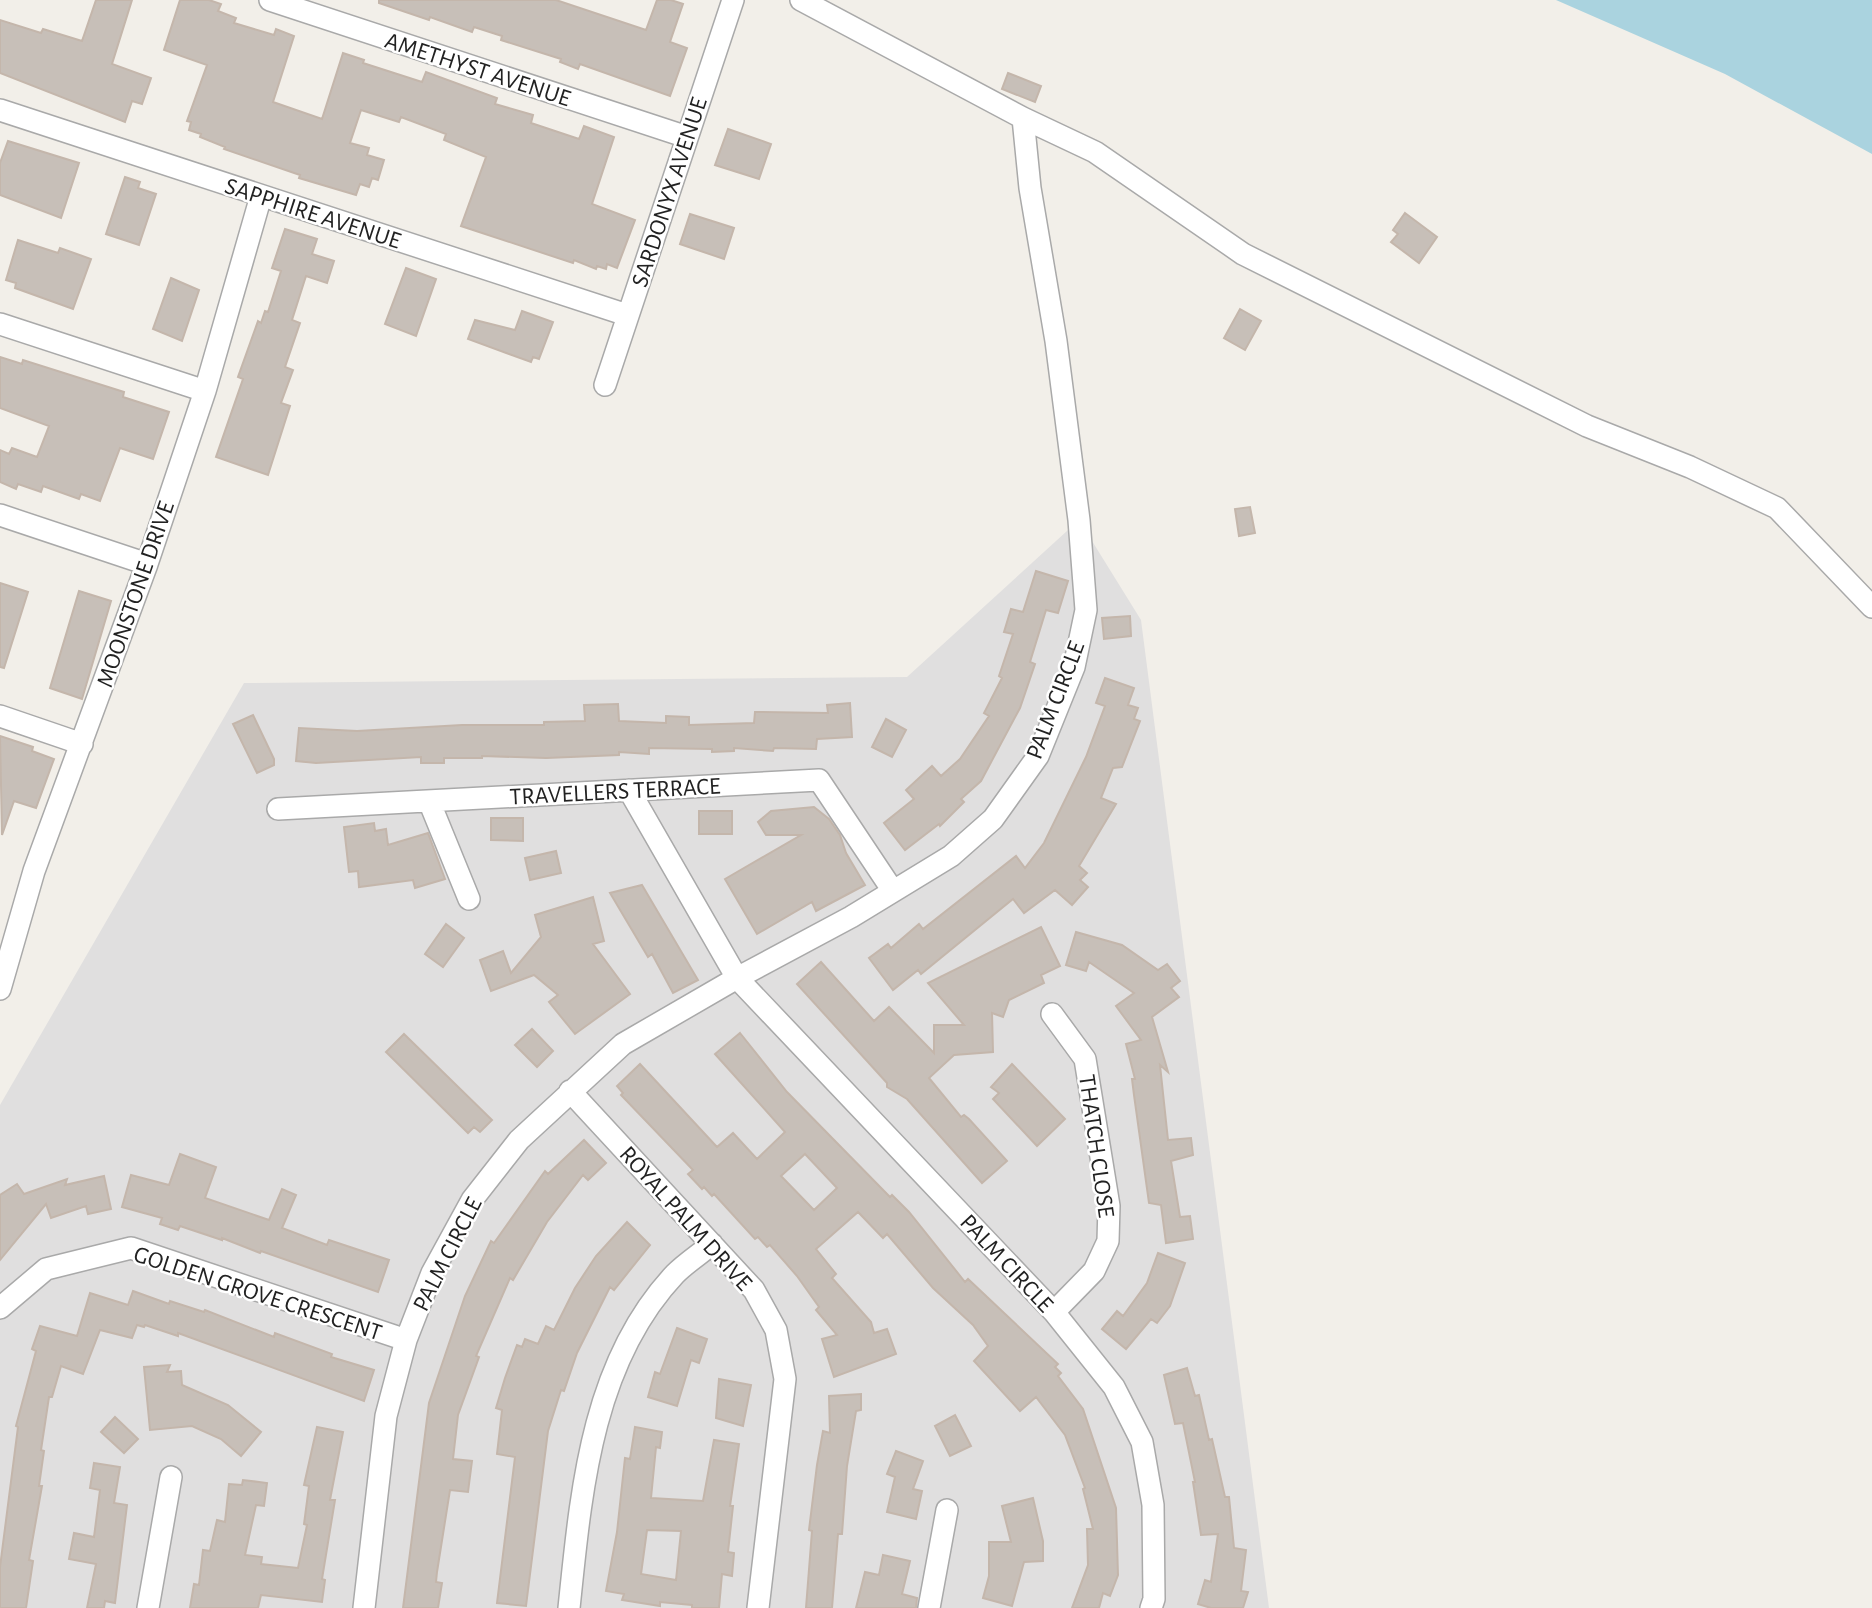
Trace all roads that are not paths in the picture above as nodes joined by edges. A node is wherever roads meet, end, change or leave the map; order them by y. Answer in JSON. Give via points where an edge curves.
{"nodes":[{"id":1,"x":270,"y":0,"type":"edge"},
{"id":2,"x":733,"y":0,"type":"edge"},
{"id":3,"x":801,"y":0,"type":"edge"},
{"id":4,"x":0,"y":110,"type":"edge"},
{"id":5,"x":1023,"y":118,"type":"junction"},
{"id":6,"x":687,"y":137,"type":"junction"},
{"id":7,"x":261,"y":196,"type":"junction"},
{"id":8,"x":627,"y":316,"type":"junction"},
{"id":9,"x":0,"y":324,"type":"edge"},
{"id":10,"x":605,"y":385,"type":"dead end"},
{"id":11,"x":205,"y":390,"type":"junction"},
{"id":12,"x":0,"y":515,"type":"edge"},
{"id":13,"x":147,"y":565,"type":"junction"},
{"id":14,"x":1872,"y":607,"type":"edge"},
{"id":15,"x":0,"y":716,"type":"edge"},
{"id":16,"x":82,"y":744,"type":"junction"},
{"id":17,"x":629,"y":790,"type":"junction"},
{"id":18,"x":429,"y":801,"type":"junction"},
{"id":19,"x":278,"y":809,"type":"dead end"},
{"id":20,"x":893,"y":891,"type":"junction"},
{"id":21,"x":469,"y":899,"type":"dead end"},
{"id":22,"x":737,"y":978,"type":"junction"},
{"id":23,"x":0,"y":989,"type":"edge"},
{"id":24,"x":1052,"y":1014,"type":"dead end"},
{"id":25,"x":570,"y":1091,"type":"junction"},
{"id":26,"x":712,"y":1244,"type":"junction"},
{"id":27,"x":0,"y":1308,"type":"edge"},
{"id":28,"x":1054,"y":1312,"type":"junction"},
{"id":29,"x":406,"y":1340,"type":"junction"},
{"id":30,"x":171,"y":1476,"type":"dead end"},
{"id":31,"x":947,"y":1510,"type":"dead end"},
{"id":32,"x":148,"y":1608,"type":"edge"},
{"id":33,"x":364,"y":1608,"type":"edge"},
{"id":34,"x":569,"y":1608,"type":"edge"},
{"id":35,"x":758,"y":1608,"type":"edge"},
{"id":36,"x":929,"y":1608,"type":"edge"},
{"id":37,"x":1151,"y":1608,"type":"edge"}],
"edges":[{"from":1,"to":6,"type":"street","name":"AMETHYST AVENUE"},
{"from":2,"to":6,"type":"street","name":"SARDONYX AVENUE"},
{"from":3,"to":5,"type":"street"},
{"from":4,"to":7,"type":"street","name":"SAPPHIRE AVENUE"},
{"from":5,"to":14,"type":"street","via":[[1095,152],[1243,254],[1587,426],[1777,508]]},
{"from":5,"to":20,"type":"street","name":"PALM CIRCLE","via":[[1079,520],[1086,610],[1074,667],[1038,756],[993,819],[951,856]]},
{"from":6,"to":8,"type":"street","name":"SARDONYX AVENUE"},
{"from":7,"to":8,"type":"street","name":"SAPPHIRE AVENUE"},
{"from":7,"to":11,"type":"street","name":"MOONSTONE DRIVE"},
{"from":8,"to":10,"type":"street","name":"SARDONYX AVENUE"},
{"from":9,"to":11,"type":"street"},
{"from":11,"to":13,"type":"street","name":"MOONSTONE DRIVE"},
{"from":12,"to":13,"type":"street"},
{"from":13,"to":16,"type":"street","name":"MOONSTONE DRIVE"},
{"from":15,"to":16,"type":"street"},
{"from":16,"to":23,"type":"street","name":"MOONSTONE DRIVE","via":[[34,871]]},
{"from":17,"to":18,"type":"street","name":"TRAVELLERS TERRACE"},
{"from":17,"to":20,"type":"street","name":"TRAVELLERS TERRACE","via":[[819,780]]},
{"from":17,"to":22,"type":"street"},
{"from":18,"to":19,"type":"street","name":"TRAVELLERS TERRACE"},
{"from":18,"to":21,"type":"street"},
{"from":20,"to":22,"type":"street","name":"PALM CIRCLE"},
{"from":22,"to":25,"type":"street","name":"PALM CIRCLE","via":[[623,1044]]},
{"from":22,"to":28,"type":"street","name":"PALM CIRCLE"},
{"from":24,"to":28,"type":"street","name":"THATCH CLOSE","via":[[1084,1059],[1109,1206],[1108,1241],[1094,1271]]},
{"from":25,"to":26,"type":"street","name":"ROYAL PALM DRIVE"},
{"from":25,"to":29,"type":"street","name":"PALM CIRCLE","via":[[519,1140],[472,1200],[432,1273]]},
{"from":26,"to":34,"type":"street","via":[[675,1274],[628,1340],[587,1457]]},
{"from":26,"to":35,"type":"street","name":"ROYAL PALM DRIVE","via":[[754,1290],[776,1330],[785,1379]]},
{"from":27,"to":29,"type":"street","name":"GOLDEN GROVE CRESCENT","via":[[46,1269],[131,1248]]},
{"from":28,"to":37,"type":"street","name":"PALM CIRCLE","via":[[1114,1387],[1142,1442],[1153,1505]]},
{"from":29,"to":33,"type":"street","name":"PALM CIRCLE","via":[[386,1416]]},
{"from":30,"to":32,"type":"street"},
{"from":31,"to":36,"type":"street"}]}
